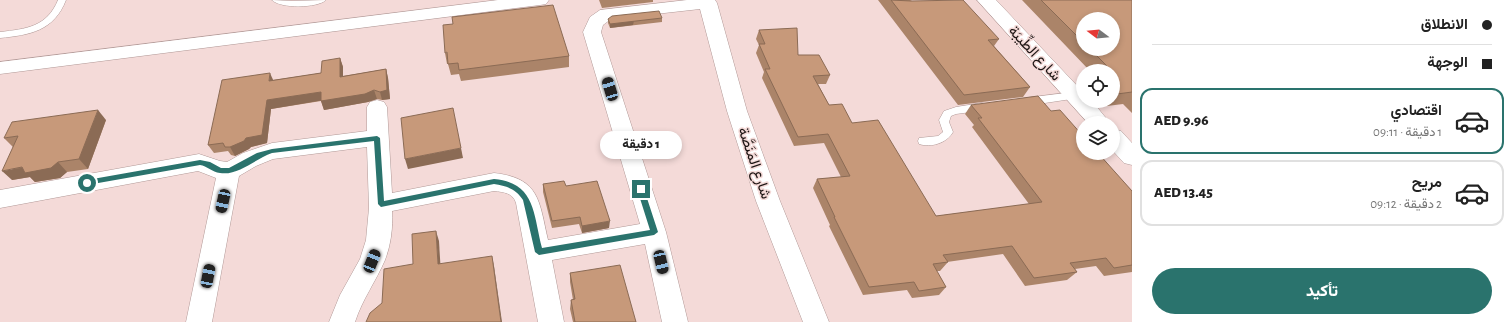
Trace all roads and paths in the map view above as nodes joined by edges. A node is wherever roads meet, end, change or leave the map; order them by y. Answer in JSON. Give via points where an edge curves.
{"nodes":[{"id":1,"x":62,"y":0,"type":"edge"},
{"id":2,"x":276,"y":0,"type":"edge"},
{"id":3,"x":322,"y":0,"type":"edge"},
{"id":4,"x":540,"y":0,"type":"edge"},
{"id":5,"x":986,"y":0,"type":"edge"},
{"id":6,"x":707,"y":2,"type":"edge"},
{"id":7,"x":0,"y":35,"type":"edge"},
{"id":8,"x":0,"y":68,"type":"edge"},
{"id":9,"x":1074,"y":96,"type":"junction"},
{"id":10,"x":1015,"y":103,"type":"edge"},
{"id":11,"x":992,"y":106,"type":"edge"},
{"id":12,"x":377,"y":107,"type":"dead end"},
{"id":13,"x":1093,"y":116,"type":"edge"},
{"id":14,"x":377,"y":138,"type":"junction"},
{"id":15,"x":923,"y":141,"type":"dead end"},
{"id":16,"x":1120,"y":144,"type":"edge"},
{"id":17,"x":1132,"y":157,"type":"edge"},
{"id":18,"x":229,"y":170,"type":"junction"},
{"id":19,"x":0,"y":198,"type":"edge"},
{"id":20,"x":381,"y":204,"type":"junction"},
{"id":21,"x":654,"y":232,"type":"junction"},
{"id":22,"x":539,"y":252,"type":"junction"},
{"id":23,"x":199,"y":322,"type":"edge"},
{"id":24,"x":342,"y":322,"type":"edge"},
{"id":25,"x":551,"y":322,"type":"edge"},
{"id":26,"x":675,"y":322,"type":"edge"},
{"id":27,"x":816,"y":322,"type":"edge"}],
"edges":[{"from":1,"to":7,"type":"lane","via":[[55,15],[39,26],[18,33]]},
{"from":2,"to":3,"type":"lane","via":[[281,3]]},
{"from":4,"to":8,"type":"street"},
{"from":5,"to":9,"type":"street","name":"شارع الطِّيبَة"},
{"from":6,"to":21,"type":"street","via":[[606,14],[593,26],[592,32]]},
{"from":6,"to":27,"type":"street","name":"شارع المَنَصَّة","via":[[737,111],[768,201]]},
{"from":9,"to":10,"type":"lane"},
{"from":9,"to":13,"type":"street","name":"شارع الطِّيبَة"},
{"from":11,"to":15,"type":"lane","via":[[947,113],[944,117],[947,136]]},
{"from":12,"to":14,"type":"street"},
{"from":14,"to":18,"type":"street","via":[[272,151]]},
{"from":14,"to":20,"type":"street"},
{"from":16,"to":17,"type":"street"},
{"from":18,"to":19,"type":"street","via":[[221,171],[200,162]]},
{"from":18,"to":23,"type":"street"},
{"from":20,"to":22,"type":"street","via":[[494,182],[504,183],[518,189],[526,200]]},
{"from":20,"to":24,"type":"street","via":[[380,233],[376,251],[345,310]]},
{"from":21,"to":22,"type":"street"},
{"from":21,"to":26,"type":"street"},
{"from":22,"to":25,"type":"street"}]}
